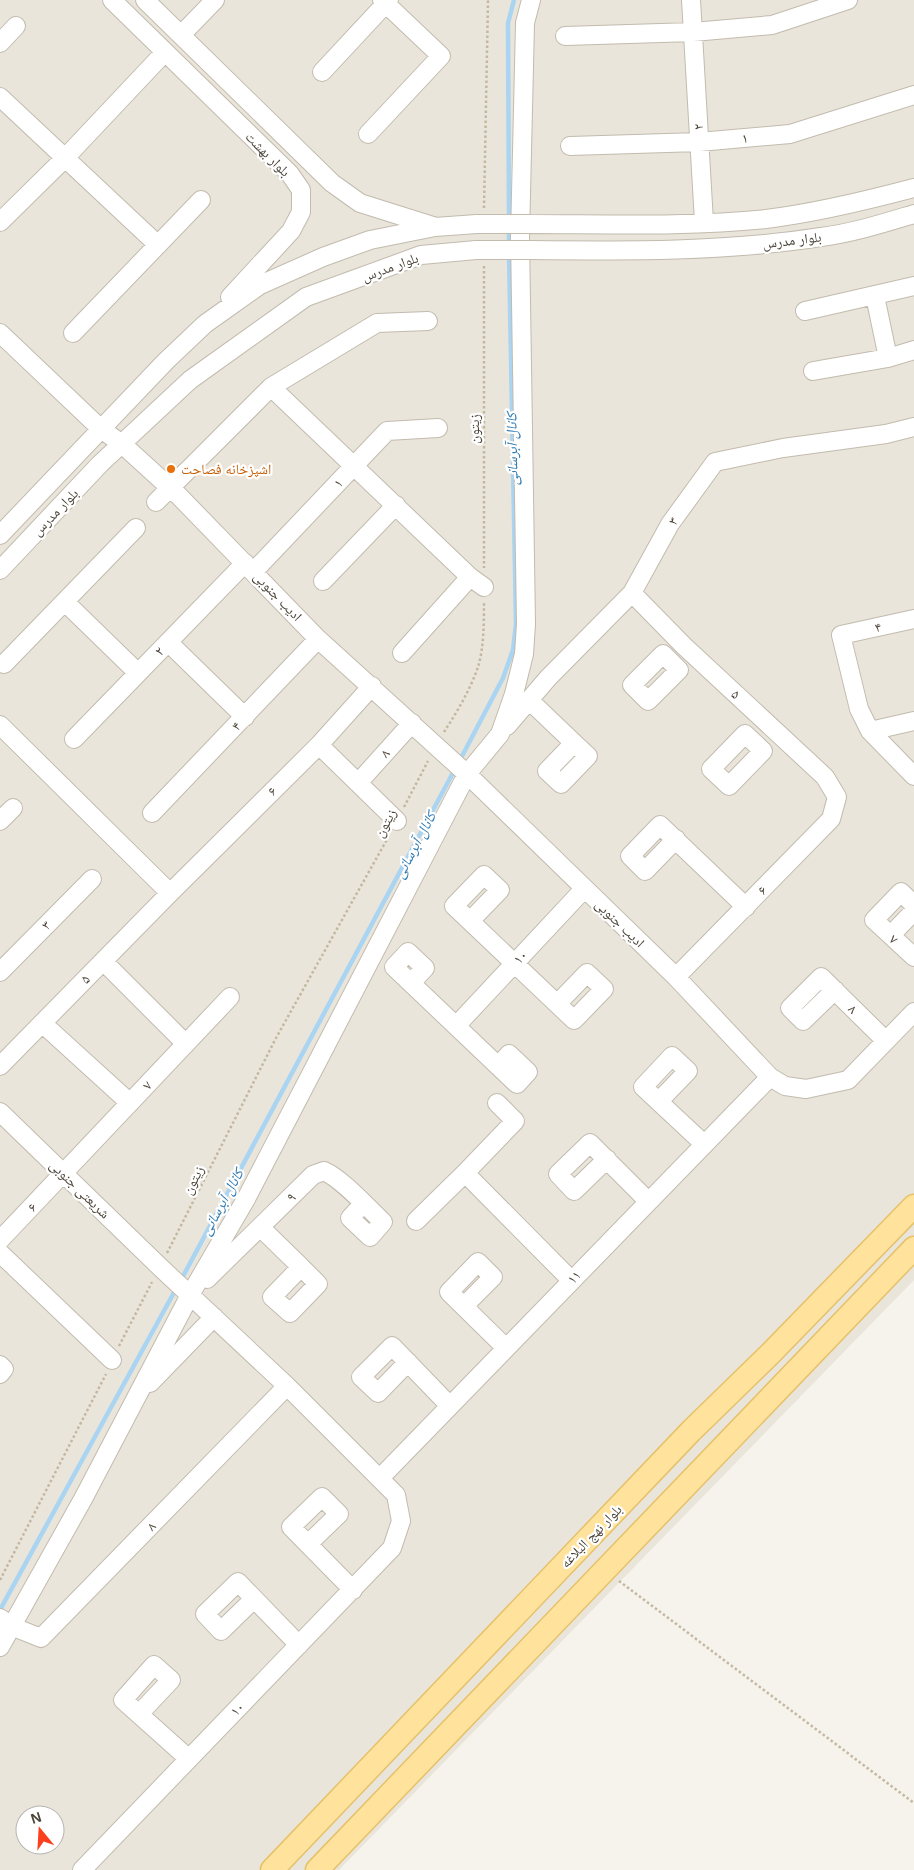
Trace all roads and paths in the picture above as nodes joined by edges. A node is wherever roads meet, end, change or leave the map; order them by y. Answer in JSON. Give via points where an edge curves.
{"nodes":[{"id":1,"x":112,"y":0,"type":"edge"},
{"id":2,"x":145,"y":0,"type":"edge"},
{"id":3,"x":215,"y":0,"type":"edge"},
{"id":4,"x":488,"y":0,"type":"edge"},
{"id":5,"x":531,"y":0,"type":"edge"},
{"id":6,"x":691,"y":0,"type":"edge"},
{"id":7,"x":848,"y":0,"type":"edge"},
{"id":8,"x":386,"y":1,"type":"edge"},
{"id":9,"x":16,"y":26,"type":"dead end"},
{"id":10,"x":693,"y":32,"type":"junction"},
{"id":11,"x":181,"y":35,"type":"junction"},
{"id":12,"x":565,"y":36,"type":"dead end"},
{"id":13,"x":0,"y":42,"type":"edge"},
{"id":14,"x":165,"y":52,"type":"junction"},
{"id":15,"x":322,"y":72,"type":"dead end"},
{"id":16,"x":914,"y":95,"type":"edge"},
{"id":17,"x":0,"y":97,"type":"edge"},
{"id":18,"x":368,"y":134,"type":"dead end"},
{"id":19,"x":699,"y":142,"type":"junction"},
{"id":20,"x":570,"y":146,"type":"dead end"},
{"id":21,"x":65,"y":158,"type":"junction"},
{"id":22,"x":306,"y":158,"type":"junction"},
{"id":23,"x":290,"y":174,"type":"junction"},
{"id":24,"x":914,"y":188,"type":"edge"},
{"id":25,"x":201,"y":200,"type":"dead end"},
{"id":26,"x":914,"y":214,"type":"edge"},
{"id":27,"x":481,"y":220,"type":"junction"},
{"id":28,"x":0,"y":222,"type":"edge"},
{"id":29,"x":704,"y":222,"type":"junction"},
{"id":30,"x":436,"y":227,"type":"junction"},
{"id":31,"x":158,"y":245,"type":"junction"},
{"id":32,"x":480,"y":258,"type":"junction"},
{"id":33,"x":914,"y":286,"type":"edge"},
{"id":34,"x":875,"y":296,"type":"junction"},
{"id":35,"x":805,"y":310,"type":"dead end"},
{"id":36,"x":428,"y":321,"type":"dead end"},
{"id":37,"x":205,"y":324,"type":"junction"},
{"id":38,"x":0,"y":333,"type":"edge"},
{"id":39,"x":73,"y":333,"type":"dead end"},
{"id":40,"x":914,"y":350,"type":"edge"},
{"id":41,"x":888,"y":358,"type":"junction"},
{"id":42,"x":813,"y":371,"type":"dead end"},
{"id":43,"x":271,"y":387,"type":"junction"},
{"id":44,"x":914,"y":427,"type":"edge"},
{"id":45,"x":438,"y":428,"type":"dead end"},
{"id":46,"x":101,"y":429,"type":"junction"},
{"id":47,"x":122,"y":444,"type":"junction"},
{"id":48,"x":355,"y":466,"type":"junction"},
{"id":49,"x":156,"y":502,"type":"dead end"},
{"id":50,"x":396,"y":505,"type":"junction"},
{"id":51,"x":136,"y":528,"type":"dead end"},
{"id":52,"x":0,"y":535,"type":"edge"},
{"id":53,"x":249,"y":567,"type":"junction"},
{"id":54,"x":0,"y":570,"type":"edge"},
{"id":55,"x":323,"y":581,"type":"dead end"},
{"id":56,"x":477,"y":582,"type":"junction"},
{"id":57,"x":632,"y":593,"type":"junction"},
{"id":58,"x":65,"y":602,"type":"junction"},
{"id":59,"x":914,"y":618,"type":"edge"},
{"id":60,"x":318,"y":638,"type":"junction"},
{"id":61,"x":168,"y":642,"type":"junction"},
{"id":62,"x":684,"y":646,"type":"junction"},
{"id":63,"x":402,"y":653,"type":"dead end"},
{"id":64,"x":669,"y":661,"type":"dead end"},
{"id":65,"x":4,"y":664,"type":"dead end"},
{"id":66,"x":138,"y":673,"type":"junction"},
{"id":67,"x":372,"y":686,"type":"junction"},
{"id":68,"x":529,"y":700,"type":"junction"},
{"id":69,"x":245,"y":717,"type":"junction"},
{"id":70,"x":914,"y":721,"type":"edge"},
{"id":71,"x":412,"y":723,"type":"junction"},
{"id":72,"x":0,"y":725,"type":"edge"},
{"id":73,"x":770,"y":725,"type":"junction"},
{"id":74,"x":870,"y":731,"type":"junction"},
{"id":75,"x":500,"y":734,"type":"junction"},
{"id":76,"x":74,"y":739,"type":"dead end"},
{"id":77,"x":753,"y":742,"type":"dead end"},
{"id":78,"x":574,"y":743,"type":"dead end"},
{"id":79,"x":319,"y":745,"type":"junction"},
{"id":80,"x":436,"y":746,"type":"junction"},
{"id":81,"x":467,"y":774,"type":"junction"},
{"id":82,"x":914,"y":776,"type":"edge"},
{"id":83,"x":358,"y":783,"type":"junction"},
{"id":84,"x":837,"y":797,"type":"joint"},
{"id":85,"x":13,"y":808,"type":"dead end"},
{"id":86,"x":152,"y":813,"type":"dead end"},
{"id":87,"x":0,"y":821,"type":"edge"},
{"id":88,"x":397,"y":821,"type":"junction"},
{"id":89,"x":676,"y":839,"type":"dead end"},
{"id":90,"x":92,"y":879,"type":"dead end"},
{"id":91,"x":584,"y":889,"type":"junction"},
{"id":92,"x":170,"y":893,"type":"junction"},
{"id":93,"x":914,"y":904,"type":"edge"},
{"id":94,"x":746,"y":907,"type":"junction"},
{"id":95,"x":914,"y":910,"type":"edge"},
{"id":96,"x":470,"y":921,"type":"dead end"},
{"id":97,"x":890,"y":935,"type":"junction"},
{"id":98,"x":914,"y":957,"type":"edge"},
{"id":99,"x":103,"y":961,"type":"junction"},
{"id":100,"x":515,"y":963,"type":"junction"},
{"id":101,"x":3,"y":964,"type":"edge"},
{"id":102,"x":676,"y":977,"type":"junction"},
{"id":103,"x":410,"y":983,"type":"dead end"},
{"id":104,"x":835,"y":990,"type":"junction"},
{"id":105,"x":230,"y":997,"type":"dead end"},
{"id":106,"x":557,"y":1004,"type":"dead end"},
{"id":107,"x":914,"y":1012,"type":"edge"},
{"id":108,"x":42,"y":1023,"type":"junction"},
{"id":109,"x":456,"y":1026,"type":"junction"},
{"id":110,"x":886,"y":1041,"type":"junction"},
{"id":111,"x":186,"y":1044,"type":"junction"},
{"id":112,"x":0,"y":1066,"type":"edge"},
{"id":113,"x":498,"y":1066,"type":"dead end"},
{"id":114,"x":770,"y":1077,"type":"junction"},
{"id":115,"x":659,"y":1101,"type":"dead end"},
{"id":116,"x":130,"y":1103,"type":"junction"},
{"id":117,"x":497,"y":1103,"type":"dead end"},
{"id":118,"x":0,"y":1112,"type":"edge"},
{"id":119,"x":704,"y":1144,"type":"junction"},
{"id":120,"x":607,"y":1159,"type":"dead end"},
{"id":121,"x":63,"y":1173,"type":"junction"},
{"id":122,"x":464,"y":1174,"type":"junction"},
{"id":123,"x":648,"y":1201,"type":"junction"},
{"id":124,"x":914,"y":1206,"type":"edge"},
{"id":125,"x":416,"y":1221,"type":"dead end"},
{"id":126,"x":260,"y":1227,"type":"junction"},
{"id":127,"x":370,"y":1237,"type":"dead end"},
{"id":128,"x":0,"y":1240,"type":"edge"},
{"id":129,"x":914,"y":1248,"type":"edge"},
{"id":130,"x":0,"y":1253,"type":"edge"},
{"id":131,"x":160,"y":1267,"type":"junction"},
{"id":132,"x":301,"y":1267,"type":"dead end"},
{"id":133,"x":571,"y":1280,"type":"junction"},
{"id":134,"x":190,"y":1295,"type":"junction"},
{"id":135,"x":464,"y":1306,"type":"dead end"},
{"id":136,"x":214,"y":1317,"type":"junction"},
{"id":137,"x":506,"y":1348,"type":"junction"},
{"id":138,"x":112,"y":1360,"type":"junction"},
{"id":139,"x":408,"y":1362,"type":"dead end"},
{"id":140,"x":0,"y":1365,"type":"edge"},
{"id":141,"x":0,"y":1374,"type":"edge"},
{"id":142,"x":287,"y":1386,"type":"junction"},
{"id":143,"x":137,"y":1398,"type":"junction"},
{"id":144,"x":450,"y":1406,"type":"junction"},
{"id":145,"x":380,"y":1478,"type":"junction"},
{"id":146,"x":308,"y":1544,"type":"dead end"},
{"id":147,"x":392,"y":1548,"type":"joint"},
{"id":148,"x":604,"y":1570,"type":"junction"},
{"id":149,"x":0,"y":1580,"type":"edge"},
{"id":150,"x":353,"y":1590,"type":"junction"},
{"id":151,"x":254,"y":1599,"type":"dead end"},
{"id":152,"x":6,"y":1622,"type":"edge"},
{"id":153,"x":300,"y":1645,"type":"junction"},
{"id":154,"x":0,"y":1647,"type":"edge"},
{"id":155,"x":139,"y":1714,"type":"dead end"},
{"id":156,"x":189,"y":1759,"type":"junction"},
{"id":157,"x":914,"y":1803,"type":"edge"},
{"id":158,"x":82,"y":1870,"type":"edge"},
{"id":159,"x":272,"y":1870,"type":"edge"},
{"id":160,"x":317,"y":1870,"type":"edge"}],
"edges":[{"from":1,"to":14,"type":"street","name":"بلوار بهشت"},
{"from":2,"to":11,"type":"street","name":"بلوار بهشت"},
{"from":3,"to":11,"type":"street"},
{"from":4,"to":27,"type":"path"},
{"from":5,"to":75,"type":"street","via":[[525,22],[520,238],[526,624],[522,662]]},
{"from":6,"to":10,"type":"street","name":"۲"},
{"from":7,"to":10,"type":"street","via":[[772,25]]},
{"from":8,"to":15,"type":"street"},
{"from":8,"to":18,"type":"street","via":[[441,56]]},
{"from":9,"to":13,"type":"street"},
{"from":10,"to":12,"type":"street"},
{"from":10,"to":19,"type":"street","name":"۲"},
{"from":11,"to":22,"type":"street","name":"بلوار بهشت"},
{"from":14,"to":21,"type":"street"},
{"from":14,"to":23,"type":"street","name":"بلوار بهشت"},
{"from":16,"to":19,"type":"street","name":"۱","via":[[790,134]]},
{"from":17,"to":21,"type":"street"},
{"from":19,"to":20,"type":"street","name":"۱"},
{"from":19,"to":29,"type":"street","name":"۲"},
{"from":21,"to":28,"type":"street"},
{"from":21,"to":31,"type":"street"},
{"from":22,"to":23,"type":"street","via":[[308,171],[296,177]]},
{"from":22,"to":30,"type":"street","name":"بلوار بهشت","via":[[332,183],[360,203]]},
{"from":23,"to":37,"type":"street","name":"بلوار بهشت","via":[[301,190],[301,212],[291,231]]},
{"from":24,"to":29,"type":"street","name":"بلوار مدرس","via":[[815,212]]},
{"from":25,"to":31,"type":"street"},
{"from":26,"to":32,"type":"street","name":"بلوار مدرس","bridge":true,"via":[[822,237],[770,243],[676,251],[531,250]]},
{"from":27,"to":29,"type":"street","name":"بلوار مدرس","bridge":true,"via":[[530,224]]},
{"from":27,"to":30,"type":"street","name":"بلوار مدرس"},
{"from":30,"to":37,"type":"street","name":"بلوار مدرس","via":[[370,240],[323,257],[260,285]]},
{"from":31,"to":39,"type":"street"},
{"from":32,"to":47,"type":"street","name":"بلوار مدرس","via":[[422,255],[306,298],[190,380]]},
{"from":32,"to":56,"type":"path","name":"زیتون"},
{"from":33,"to":34,"type":"street"},
{"from":34,"to":35,"type":"street"},
{"from":34,"to":41,"type":"street"},
{"from":36,"to":43,"type":"street","via":[[377,323]]},
{"from":37,"to":46,"type":"street","name":"بلوار مدرس"},
{"from":38,"to":46,"type":"street"},
{"from":40,"to":41,"type":"street"},
{"from":41,"to":42,"type":"street"},
{"from":43,"to":48,"type":"street"},
{"from":43,"to":49,"type":"street"},
{"from":44,"to":57,"type":"street","name":"۳","via":[[715,462],[670,524]]},
{"from":45,"to":48,"type":"street","name":"۱","via":[[387,432]]},
{"from":46,"to":47,"type":"street","name":"ادیب جنوبی"},
{"from":46,"to":52,"type":"street","name":"بلوار مدرس"},
{"from":47,"to":53,"type":"street","name":"ادیب جنوبی"},
{"from":47,"to":54,"type":"street","name":"بلوار مدرس"},
{"from":48,"to":50,"type":"street"},
{"from":48,"to":53,"type":"street","name":"۱"},
{"from":50,"to":55,"type":"street"},
{"from":50,"to":56,"type":"street"},
{"from":51,"to":58,"type":"street"},
{"from":53,"to":60,"type":"street","name":"ادیب جنوبی"},
{"from":53,"to":61,"type":"street","name":"۲"},
{"from":56,"to":63,"type":"street"},
{"from":56,"to":80,"type":"path","name":"زیتون","via":[[484,624],[478,665],[460,708]]},
{"from":57,"to":62,"type":"street","name":"۵"},
{"from":57,"to":68,"type":"street","name":"۳"},
{"from":58,"to":65,"type":"street"},
{"from":58,"to":66,"type":"street"},
{"from":59,"to":74,"type":"street","name":"۴","via":[[841,635],[859,709]]},
{"from":60,"to":67,"type":"street","name":"ادیب جنوبی"},
{"from":60,"to":69,"type":"street","name":"۴"},
{"from":61,"to":66,"type":"street","name":"۲"},
{"from":61,"to":69,"type":"street"},
{"from":62,"to":64,"type":"street"},
{"from":62,"to":73,"type":"street","name":"۵"},
{"from":66,"to":76,"type":"street","name":"۲"},
{"from":67,"to":71,"type":"street","name":"ادیب جنوبی"},
{"from":67,"to":79,"type":"street","name":"۶"},
{"from":68,"to":75,"type":"street","name":"۳"},
{"from":68,"to":78,"type":"street"},
{"from":69,"to":86,"type":"street","name":"۴"},
{"from":70,"to":74,"type":"street"},
{"from":71,"to":80,"type":"street","name":"ادیب جنوبی"},
{"from":71,"to":83,"type":"street","name":"۸"},
{"from":72,"to":92,"type":"street"},
{"from":73,"to":77,"type":"street"},
{"from":73,"to":84,"type":"street","name":"۵","via":[[826,777]]},
{"from":74,"to":82,"type":"street"},
{"from":75,"to":81,"type":"street","name":"۳"},
{"from":79,"to":83,"type":"street"},
{"from":79,"to":92,"type":"street","name":"۶"},
{"from":80,"to":81,"type":"street","name":"ادیب جنوبی"},
{"from":80,"to":88,"type":"path","name":"زیتون"},
{"from":81,"to":91,"type":"street","name":"ادیب جنوبی"},
{"from":81,"to":134,"type":"street","name":"۳","via":[[246,1199]]},
{"from":83,"to":88,"type":"street"},
{"from":84,"to":94,"type":"street","name":"۶","via":[[831,820]]},
{"from":85,"to":87,"type":"street"},
{"from":88,"to":131,"type":"path","name":"زیتون","via":[[276,1038]]},
{"from":89,"to":94,"type":"street"},
{"from":90,"to":101,"type":"street","name":"۳"},
{"from":91,"to":100,"type":"street","name":"۱۰"},
{"from":91,"to":102,"type":"street","name":"ادیب جنوبی"},
{"from":92,"to":99,"type":"street","name":"۵"},
{"from":93,"to":97,"type":"street","name":"۷","via":[[900,892],[874,920]]},
{"from":94,"to":102,"type":"street","name":"۶"},
{"from":95,"to":97,"type":"street"},
{"from":96,"to":100,"type":"street"},
{"from":97,"to":98,"type":"street","name":"۷"},
{"from":99,"to":108,"type":"street","name":"۵"},
{"from":99,"to":111,"type":"street"},
{"from":100,"to":106,"type":"street"},
{"from":100,"to":109,"type":"street","name":"۱۰"},
{"from":102,"to":114,"type":"street","name":"ادیب جنوبی"},
{"from":103,"to":109,"type":"street"},
{"from":104,"to":104,"type":"street","name":"۸","via":[[821,977],[790,1008],[803,1022]]},
{"from":104,"to":110,"type":"street","name":"۸"},
{"from":105,"to":111,"type":"street","name":"۷"},
{"from":107,"to":110,"type":"street"},
{"from":108,"to":112,"type":"street","name":"۵"},
{"from":108,"to":116,"type":"street"},
{"from":109,"to":113,"type":"street"},
{"from":110,"to":114,"type":"street","via":[[848,1080],[806,1089],[785,1086]]},
{"from":111,"to":116,"type":"street","name":"۷"},
{"from":114,"to":119,"type":"street","name":"۱۱"},
{"from":115,"to":119,"type":"street"},
{"from":116,"to":121,"type":"street","name":"۷"},
{"from":117,"to":122,"type":"street","via":[[515,1121]]},
{"from":118,"to":121,"type":"street","name":"شریعتی جنوبی"},
{"from":119,"to":123,"type":"street","name":"۱۱"},
{"from":120,"to":123,"type":"street"},
{"from":121,"to":128,"type":"street","name":"۶"},
{"from":121,"to":131,"type":"street","name":"شریعتی جنوبی"},
{"from":122,"to":125,"type":"street"},
{"from":122,"to":133,"type":"street"},
{"from":123,"to":133,"type":"street","name":"۱۱"},
{"from":124,"to":159,"type":"main road","name":"بلوار نهج البلاغه","via":[[691,1431]]},
{"from":126,"to":127,"type":"street","name":"۹","via":[[313,1175],[324,1171],[383,1222]]},
{"from":126,"to":132,"type":"street"},
{"from":126,"to":134,"type":"street","name":"۹"},
{"from":129,"to":148,"type":"main road"},
{"from":130,"to":138,"type":"street"},
{"from":131,"to":134,"type":"street","name":"شریعتی جنوبی"},
{"from":131,"to":138,"type":"path","name":"زیتون"},
{"from":133,"to":137,"type":"street","name":"۱۱"},
{"from":134,"to":136,"type":"street","name":"شریعتی جنوبی"},
{"from":134,"to":143,"type":"street","name":"۳"},
{"from":135,"to":137,"type":"street"},
{"from":136,"to":142,"type":"street","name":"شریعتی جنوبی"},
{"from":136,"to":143,"type":"street"},
{"from":137,"to":144,"type":"street","name":"۱۱"},
{"from":138,"to":149,"type":"path","name":"زیتون"},
{"from":139,"to":144,"type":"street"},
{"from":140,"to":141,"type":"street","via":[[4,1369]]},
{"from":142,"to":145,"type":"street","name":"شریعتی جنوبی"},
{"from":142,"to":152,"type":"street","name":"۸","via":[[41,1638]]},
{"from":143,"to":152,"type":"street","via":[[83,1499]]},
{"from":144,"to":145,"type":"street","name":"۱۱"},
{"from":145,"to":147,"type":"street","name":"شریعتی جنوبی","via":[[396,1495],[401,1521]]},
{"from":146,"to":150,"type":"street"},
{"from":147,"to":150,"type":"street","name":"۱۰"},
{"from":148,"to":157,"type":"path"},
{"from":148,"to":160,"type":"main road"},
{"from":150,"to":153,"type":"street","name":"۱۰"},
{"from":151,"to":153,"type":"street"},
{"from":152,"to":154,"type":"street"},
{"from":153,"to":156,"type":"street","name":"۱۰"},
{"from":155,"to":156,"type":"street"},
{"from":156,"to":158,"type":"street","name":"۱۰"}]}
